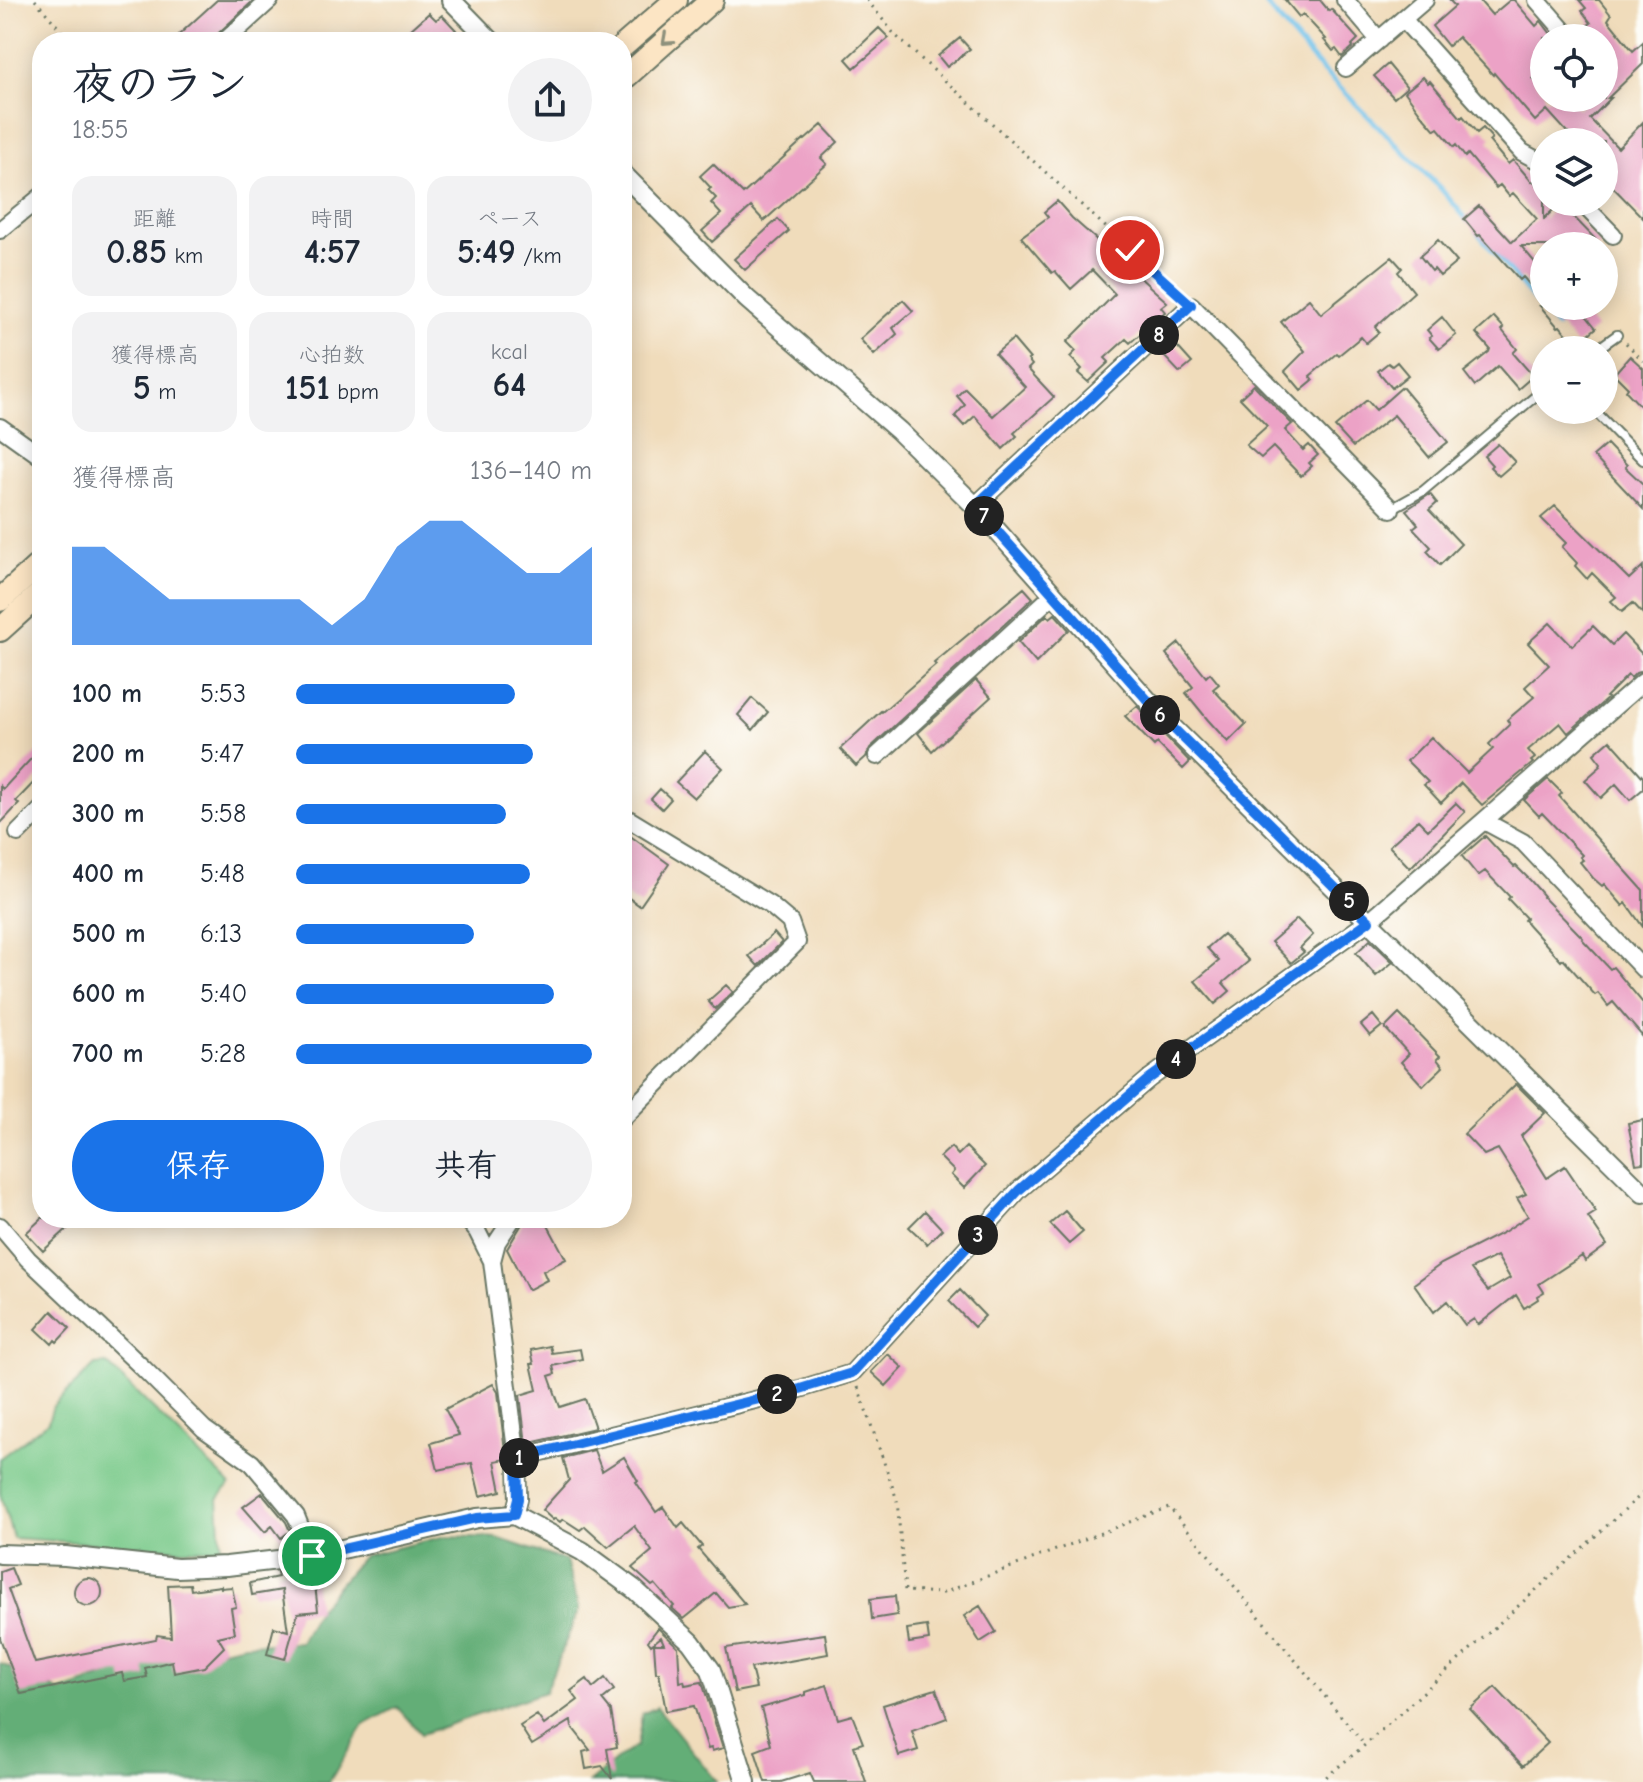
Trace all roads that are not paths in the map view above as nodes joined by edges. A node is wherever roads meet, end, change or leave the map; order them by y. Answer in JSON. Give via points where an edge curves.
{"nodes":[{"id":1,"x":270,"y":0,"type":"edge"},
{"id":2,"x":451,"y":0,"type":"edge"},
{"id":3,"x":676,"y":0,"type":"edge"},
{"id":4,"x":712,"y":0,"type":"edge"},
{"id":5,"x":1345,"y":0,"type":"edge"},
{"id":6,"x":1425,"y":0,"type":"edge"},
{"id":7,"x":1537,"y":0,"type":"edge"},
{"id":8,"x":1403,"y":19,"type":"junction"},
{"id":9,"x":1558,"y":24,"type":"edge"},
{"id":10,"x":235,"y":32,"type":"edge"},
{"id":11,"x":482,"y":32,"type":"edge"},
{"id":12,"x":632,"y":38,"type":"edge"},
{"id":13,"x":1379,"y":40,"type":"junction"},
{"id":14,"x":1346,"y":68,"type":"dead end"},
{"id":15,"x":632,"y":71,"type":"edge"},
{"id":16,"x":1530,"y":156,"type":"edge"},
{"id":17,"x":632,"y":183,"type":"edge"},
{"id":18,"x":32,"y":204,"type":"edge"},
{"id":19,"x":1595,"y":216,"type":"edge"},
{"id":20,"x":0,"y":230,"type":"edge"},
{"id":21,"x":1610,"y":232,"type":"edge"},
{"id":22,"x":1530,"y":401,"type":"edge"},
{"id":23,"x":1608,"y":424,"type":"edge"},
{"id":24,"x":0,"y":427,"type":"edge"},
{"id":25,"x":32,"y":450,"type":"edge"},
{"id":26,"x":1643,"y":460,"type":"edge"},
{"id":27,"x":975,"y":506,"type":"junction"},
{"id":28,"x":1391,"y":509,"type":"joint"},
{"id":29,"x":32,"y":571,"type":"edge"},
{"id":30,"x":1054,"y":594,"type":"junction"},
{"id":31,"x":0,"y":600,"type":"edge"},
{"id":32,"x":32,"y":601,"type":"edge"},
{"id":33,"x":0,"y":630,"type":"edge"},
{"id":34,"x":1643,"y":682,"type":"edge"},
{"id":35,"x":877,"y":756,"type":"dead end"},
{"id":36,"x":32,"y":819,"type":"edge"},
{"id":37,"x":632,"y":821,"type":"edge"},
{"id":38,"x":1484,"y":821,"type":"junction"},
{"id":39,"x":18,"y":833,"type":"dead end"},
{"id":40,"x":1369,"y":921,"type":"junction"},
{"id":41,"x":1643,"y":969,"type":"edge"},
{"id":42,"x":632,"y":1109,"type":"edge"},
{"id":43,"x":1643,"y":1193,"type":"edge"},
{"id":44,"x":0,"y":1226,"type":"edge"},
{"id":45,"x":474,"y":1228,"type":"edge"},
{"id":46,"x":506,"y":1228,"type":"edge"},
{"id":47,"x":492,"y":1261,"type":"junction"},
{"id":48,"x":517,"y":1458,"type":"junction"},
{"id":49,"x":514,"y":1515,"type":"junction"},
{"id":50,"x":0,"y":1554,"type":"edge"},
{"id":51,"x":312,"y":1556,"type":"junction"},
{"id":52,"x":746,"y":1782,"type":"edge"}],
"edges":[{"from":1,"to":10,"type":"street"},
{"from":2,"to":11,"type":"street"},
{"from":3,"to":12,"type":"main road"},
{"from":4,"to":15,"type":"main road","one_way":true},
{"from":5,"to":13,"type":"street"},
{"from":6,"to":8,"type":"street"},
{"from":7,"to":9,"type":"street"},
{"from":8,"to":13,"type":"street"},
{"from":8,"to":16,"type":"street"},
{"from":13,"to":14,"type":"street"},
{"from":17,"to":27,"type":"street","via":[[747,299],[899,431]]},
{"from":18,"to":20,"type":"street"},
{"from":19,"to":21,"type":"street"},
{"from":22,"to":28,"type":"lane","via":[[1423,491]]},
{"from":23,"to":26,"type":"lane"},
{"from":24,"to":25,"type":"street"},
{"from":27,"to":28,"type":"street","via":[[1191,305]]},
{"from":27,"to":30,"type":"street"},
{"from":29,"to":31,"type":"main road"},
{"from":30,"to":35,"type":"street"},
{"from":30,"to":40,"type":"street","via":[[1167,722]]},
{"from":32,"to":33,"type":"main road"},
{"from":34,"to":38,"type":"street"},
{"from":36,"to":39,"type":"street"},
{"from":37,"to":42,"type":"street","via":[[770,905],[790,922],[797,942]]},
{"from":38,"to":40,"type":"street"},
{"from":38,"to":41,"type":"street","via":[[1523,842]]},
{"from":40,"to":43,"type":"street"},
{"from":40,"to":48,"type":"street","via":[[1150,1078],[1019,1190],[852,1373]]},
{"from":44,"to":51,"type":"street","via":[[204,1429],[252,1463],[296,1516]]},
{"from":45,"to":47,"type":"street"},
{"from":46,"to":47,"type":"street"},
{"from":47,"to":48,"type":"street"},
{"from":48,"to":49,"type":"street"},
{"from":49,"to":51,"type":"street","via":[[477,1518]]},
{"from":49,"to":52,"type":"street","via":[[582,1551],[634,1589],[691,1642],[711,1670]]},
{"from":50,"to":51,"type":"street","via":[[177,1568]]}]}
